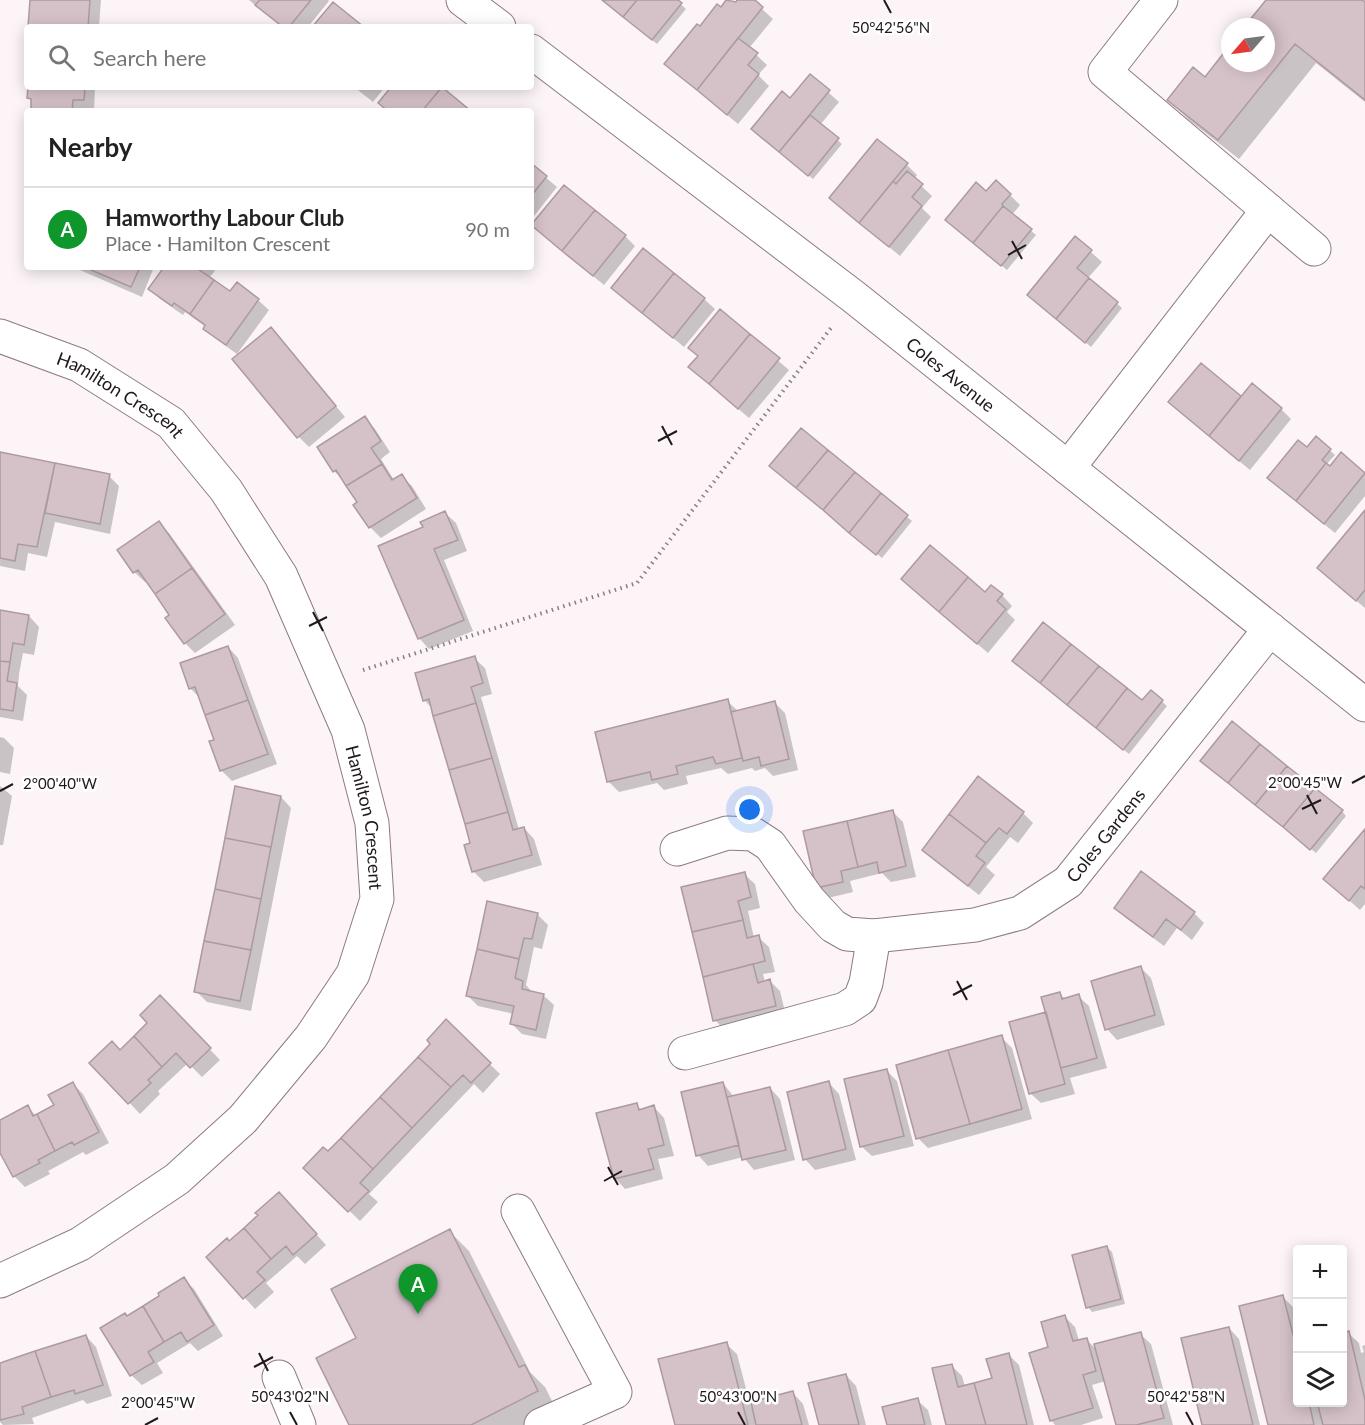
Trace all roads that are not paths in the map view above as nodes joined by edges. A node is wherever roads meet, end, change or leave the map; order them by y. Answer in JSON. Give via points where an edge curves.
{"nodes":[{"id":1,"x":463,"y":0,"type":"edge"},
{"id":2,"x":1161,"y":0,"type":"edge"},
{"id":3,"x":495,"y":24,"type":"edge"},
{"id":4,"x":534,"y":53,"type":"edge"},
{"id":5,"x":1268,"y":210,"type":"junction"},
{"id":6,"x":1314,"y":249,"type":"dead end"},
{"id":7,"x":0,"y":336,"type":"edge"},
{"id":8,"x":1068,"y":468,"type":"junction"},
{"id":9,"x":1269,"y":629,"type":"junction"},
{"id":10,"x":1365,"y":705,"type":"edge"},
{"id":11,"x":677,"y":849,"type":"dead end"},
{"id":12,"x":874,"y":936,"type":"junction"},
{"id":13,"x":685,"y":1053,"type":"dead end"},
{"id":14,"x":518,"y":1211,"type":"dead end"},
{"id":15,"x":0,"y":1281,"type":"edge"},
{"id":16,"x":279,"y":1377,"type":"dead end"},
{"id":17,"x":299,"y":1425,"type":"edge"},
{"id":18,"x":541,"y":1425,"type":"edge"}],
"edges":[{"from":1,"to":3,"type":"street"},
{"from":2,"to":5,"type":"street","via":[[1105,72]]},
{"from":4,"to":8,"type":"street","name":"Coles Avenue","via":[[854,297]]},
{"from":5,"to":6,"type":"street"},
{"from":5,"to":8,"type":"street"},
{"from":7,"to":15,"type":"street","name":"Hamilton Crescent","via":[[79,365],[171,423],[226,490],[280,576],[348,730],[372,823],[377,899],[353,974],[311,1037],[243,1119],[177,1179],[80,1244]]},
{"from":8,"to":9,"type":"street","name":"Coles Avenue"},
{"from":9,"to":10,"type":"street","name":"Coles Avenue"},
{"from":9,"to":12,"type":"street","name":"Coles Gardens","via":[[1068,882],[1020,913],[975,925]]},
{"from":11,"to":12,"type":"street","name":"Coles Gardens","via":[[727,833],[753,834],[770,845],[833,926],[847,934]]},
{"from":12,"to":13,"type":"street","via":[[860,999],[845,1009]]},
{"from":14,"to":18,"type":"street","via":[[615,1392]]},
{"from":16,"to":17,"type":"street"}]}
